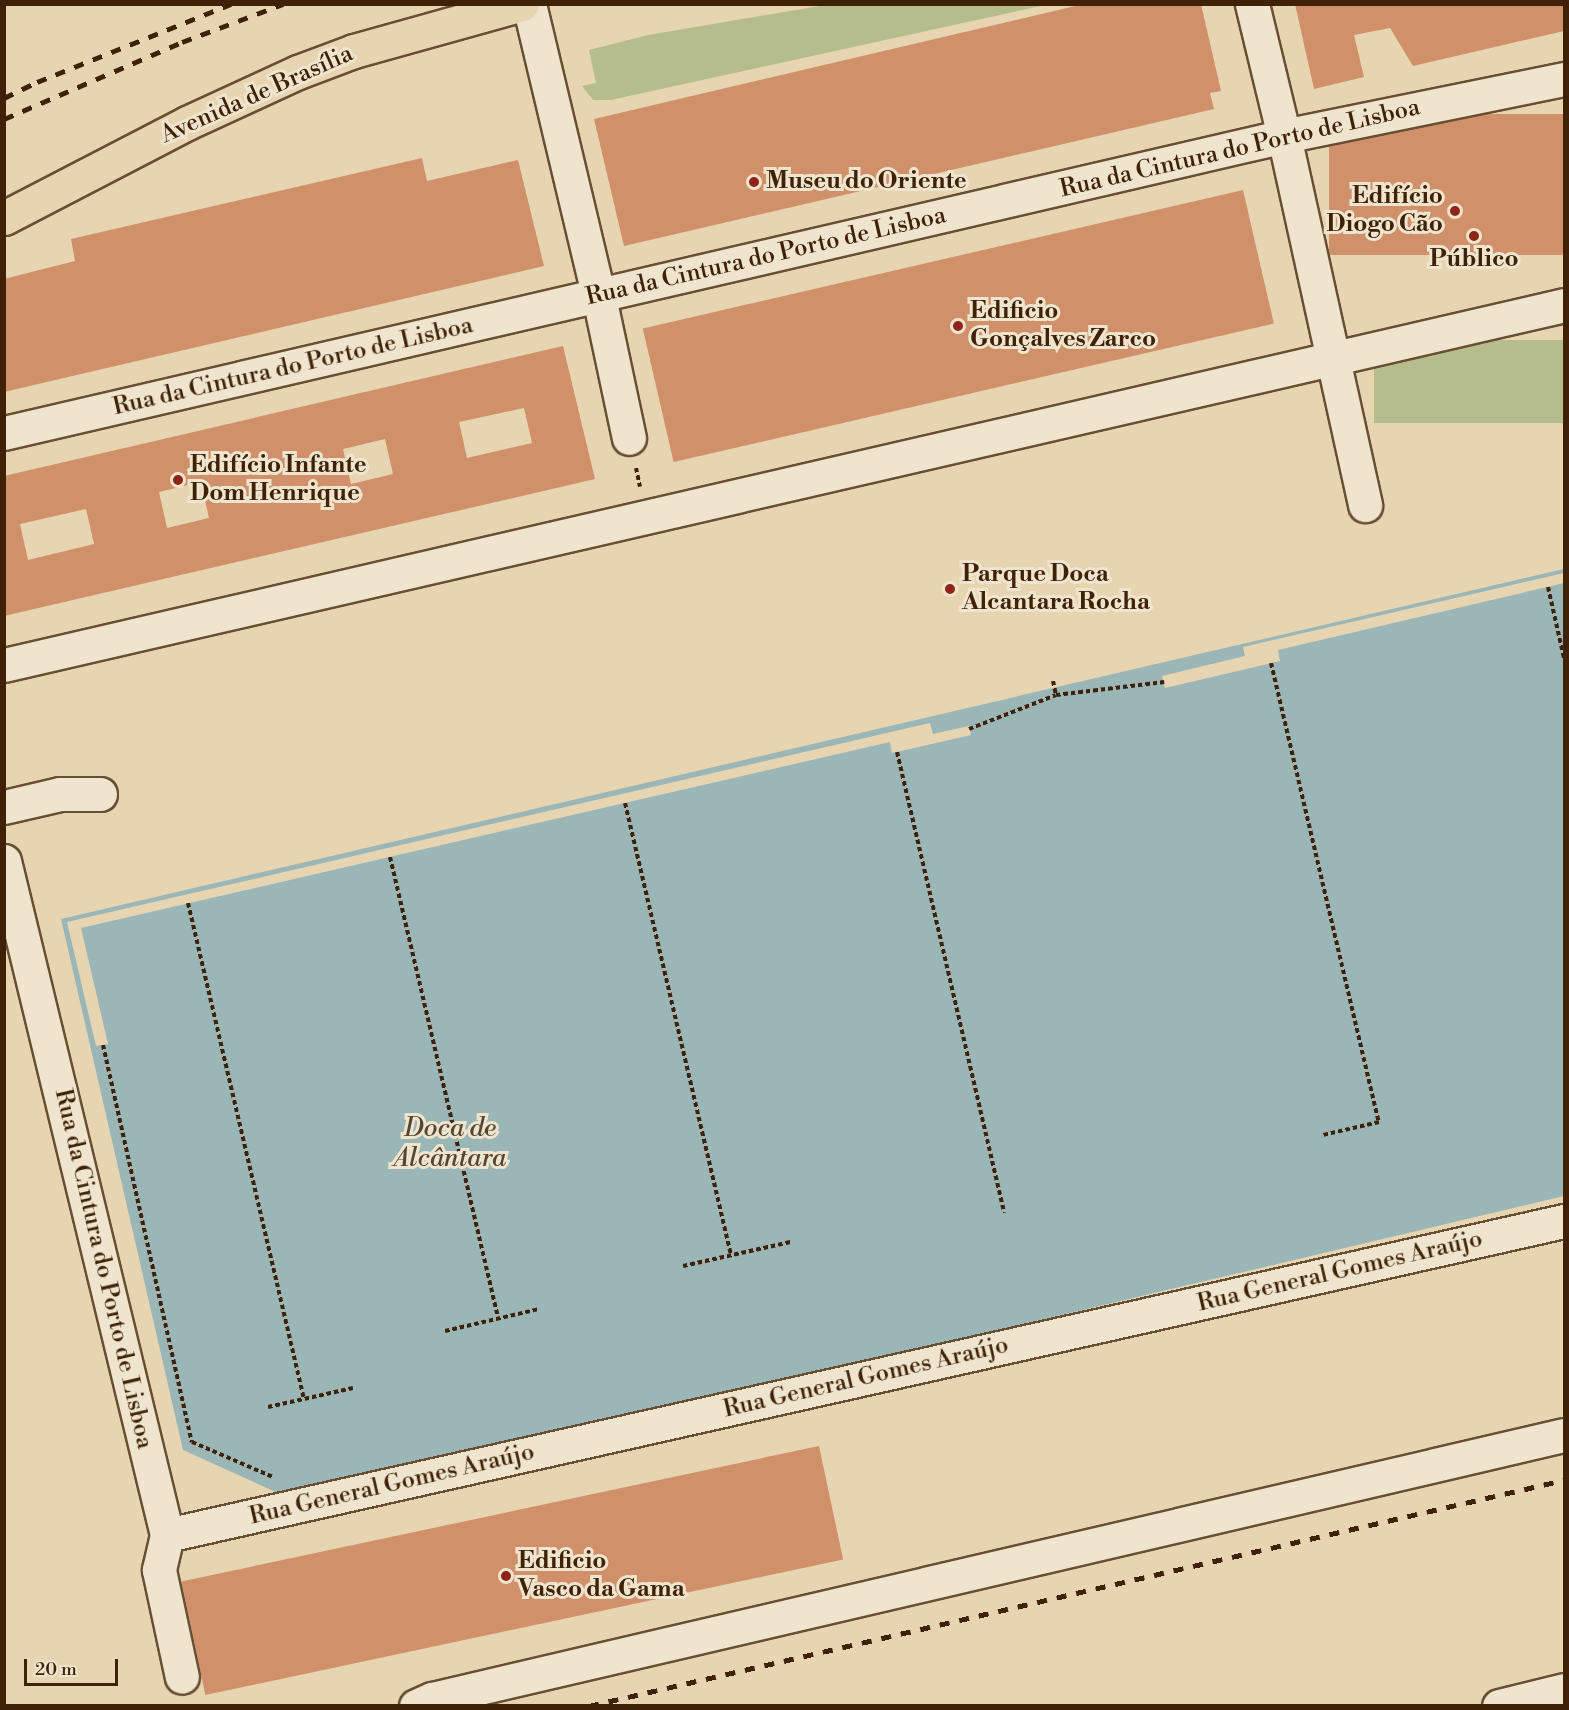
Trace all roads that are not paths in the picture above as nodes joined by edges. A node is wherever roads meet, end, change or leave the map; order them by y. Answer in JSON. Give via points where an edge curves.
{"nodes":[{"id":1,"x":522,"y":4,"type":"edge"},
{"id":2,"x":529,"y":4,"type":"edge"},
{"id":3,"x":1252,"y":4,"type":"edge"},
{"id":4,"x":1564,"y":80,"type":"edge"},
{"id":5,"x":1284,"y":136,"type":"junction"},
{"id":6,"x":4,"y":219,"type":"edge"},
{"id":7,"x":599,"y":297,"type":"junction"},
{"id":8,"x":1564,"y":305,"type":"edge"},
{"id":9,"x":1333,"y":359,"type":"junction"},
{"id":10,"x":4,"y":433,"type":"edge"},
{"id":11,"x":629,"y":438,"type":"road end"},
{"id":12,"x":1365,"y":505,"type":"dead end"},
{"id":13,"x":4,"y":665,"type":"edge"},
{"id":14,"x":100,"y":794,"type":"dead end"},
{"id":15,"x":4,"y":807,"type":"edge"},
{"id":16,"x":4,"y":861,"type":"edge"},
{"id":17,"x":1564,"y":1221,"type":"edge"},
{"id":18,"x":1564,"y":1435,"type":"edge"},
{"id":19,"x":167,"y":1535,"type":"junction"},
{"id":20,"x":182,"y":1677,"type":"dead end"},
{"id":21,"x":1564,"y":1690,"type":"edge"},
{"id":22,"x":416,"y":1706,"type":"edge"},
{"id":23,"x":1499,"y":1706,"type":"edge"}],
"edges":[{"from":1,"to":6,"type":"main road","name":"Avenida de Brasília","via":[[354,51],[298,72],[187,123]]},
{"from":2,"to":7,"type":"street"},
{"from":3,"to":5,"type":"street"},
{"from":4,"to":5,"type":"street","name":"Rua da Cintura do Porto de Lisboa"},
{"from":5,"to":7,"type":"street","name":"Rua da Cintura do Porto de Lisboa"},
{"from":5,"to":9,"type":"street"},
{"from":7,"to":10,"type":"street","name":"Rua da Cintura do Porto de Lisboa"},
{"from":7,"to":11,"type":"street"},
{"from":8,"to":9,"type":"street"},
{"from":9,"to":12,"type":"street"},
{"from":9,"to":13,"type":"street"},
{"from":14,"to":15,"type":"street","via":[[60,794]]},
{"from":16,"to":19,"type":"street","name":"Rua da Cintura do Porto de Lisboa"},
{"from":17,"to":19,"type":"street","name":"Rua General Gomes Araújo"},
{"from":18,"to":22,"type":"street"},
{"from":19,"to":20,"type":"street","name":"Rua da Cintura do Porto de Lisboa","via":[[159,1570]]},
{"from":21,"to":23,"type":"street"}]}
